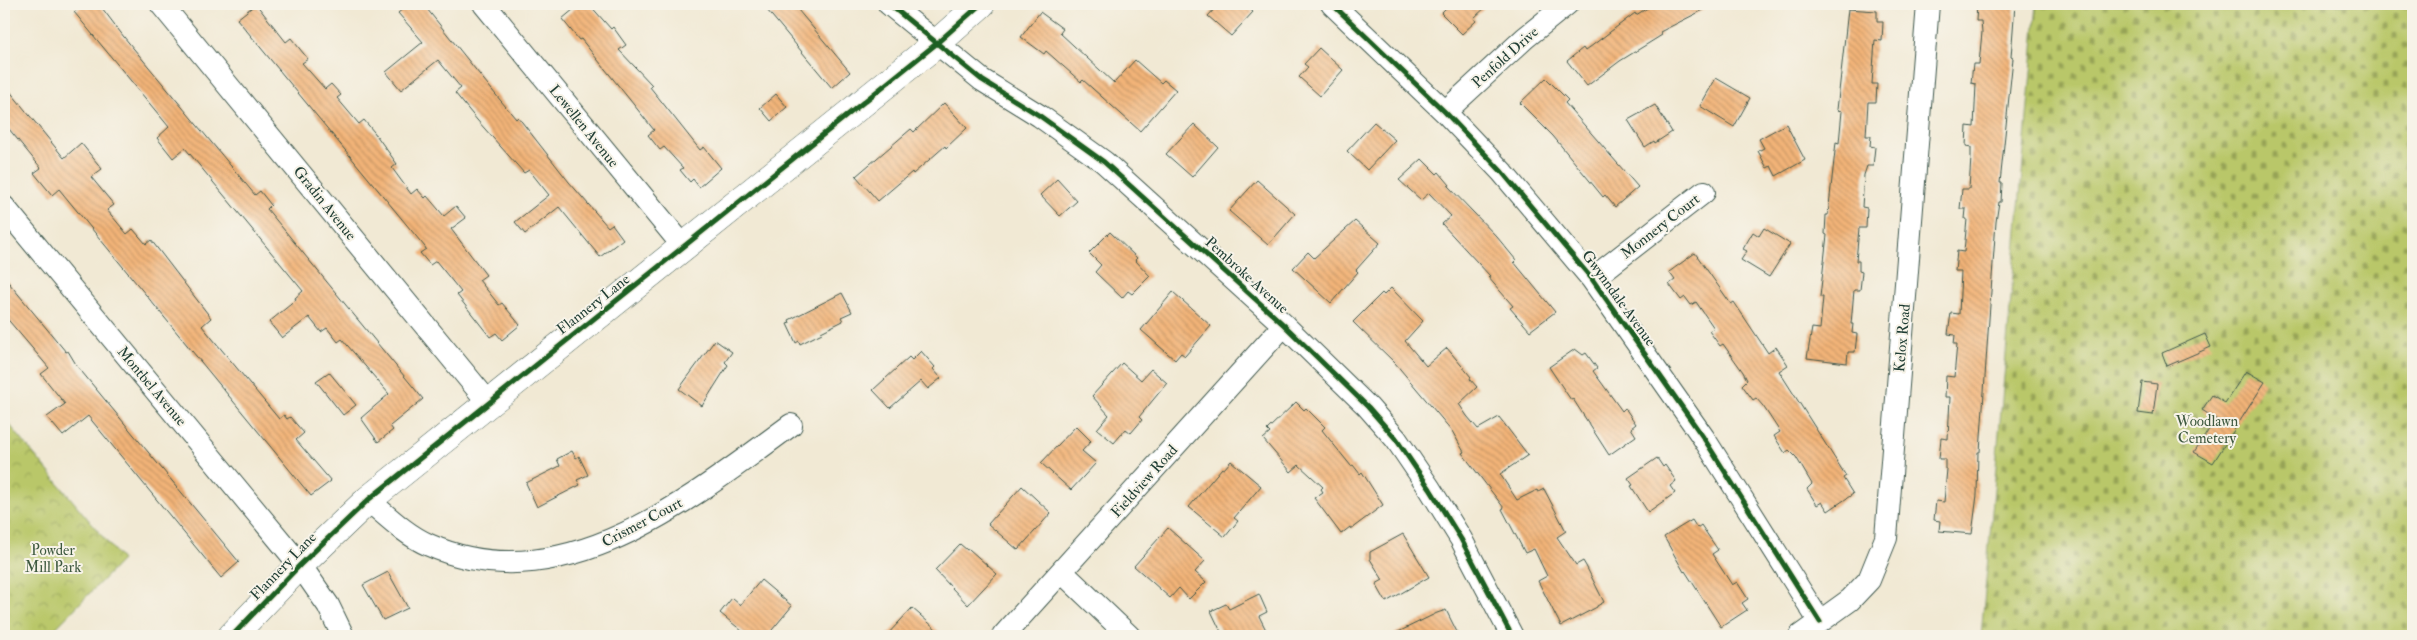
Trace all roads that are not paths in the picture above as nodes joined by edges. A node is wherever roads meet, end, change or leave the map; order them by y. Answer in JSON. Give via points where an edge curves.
{"nodes":[{"id":1,"x":161,"y":4,"type":"edge"},
{"id":2,"x":484,"y":4,"type":"edge"},
{"id":3,"x":889,"y":4,"type":"edge"},
{"id":4,"x":981,"y":4,"type":"edge"},
{"id":5,"x":1332,"y":4,"type":"edge"},
{"id":6,"x":1567,"y":4,"type":"edge"},
{"id":7,"x":1928,"y":4,"type":"edge"},
{"id":8,"x":936,"y":44,"type":"junction"},
{"id":9,"x":1445,"y":112,"type":"junction"},
{"id":10,"x":1704,"y":192,"type":"dead end"},
{"id":11,"x":4,"y":207,"type":"edge"},
{"id":12,"x":684,"y":248,"type":"junction"},
{"id":13,"x":1592,"y":278,"type":"junction"},
{"id":14,"x":1284,"y":325,"type":"junction"},
{"id":15,"x":488,"y":402,"type":"junction"},
{"id":16,"x":792,"y":425,"type":"dead end"},
{"id":17,"x":368,"y":500,"type":"junction"},
{"id":18,"x":300,"y":565,"type":"junction"},
{"id":19,"x":1062,"y":572,"type":"junction"},
{"id":20,"x":1820,"y":622,"type":"junction"},
{"id":21,"x":232,"y":636,"type":"edge"},
{"id":22,"x":343,"y":636,"type":"edge"},
{"id":23,"x":1003,"y":636,"type":"edge"},
{"id":24,"x":1129,"y":636,"type":"edge"},
{"id":25,"x":1512,"y":636,"type":"edge"},
{"id":26,"x":1800,"y":636,"type":"edge"}],
"edges":[{"from":1,"to":15,"type":"street","name":"Gradin Avenue"},
{"from":2,"to":12,"type":"street","name":"Lewellen Avenue"},
{"from":3,"to":8,"type":"street","name":"Pembroke Avenue"},
{"from":4,"to":8,"type":"street","name":"Flannery Lane"},
{"from":5,"to":9,"type":"street","name":"Gwynndale Avenue"},
{"from":6,"to":9,"type":"street","name":"Penfold Drive"},
{"from":7,"to":20,"type":"street","name":"Kelox Road","via":[[1886,538],[1868,580],[1850,600]]},
{"from":8,"to":12,"type":"street","name":"Flannery Lane"},
{"from":8,"to":14,"type":"street","name":"Pembroke Avenue","via":[[982,80],[1104,162]]},
{"from":9,"to":13,"type":"street","name":"Gwynndale Avenue","via":[[1502,172]]},
{"from":10,"to":13,"type":"street","name":"Monnery Court"},
{"from":11,"to":18,"type":"street","name":"Montbel Avenue"},
{"from":12,"to":15,"type":"street","name":"Flannery Lane"},
{"from":13,"to":20,"type":"street","name":"Gwynndale Avenue","via":[[1703,437]]},
{"from":14,"to":19,"type":"street","name":"Fieldview Road"},
{"from":14,"to":25,"type":"street","name":"Pembroke Avenue","via":[[1396,439],[1461,539]]},
{"from":15,"to":17,"type":"street","name":"Flannery Lane"},
{"from":16,"to":17,"type":"street","name":"Crismer Court","via":[[709,486],[665,512],[589,549],[558,558],[501,562],[456,554],[429,545],[406,532]]},
{"from":17,"to":18,"type":"street","name":"Flannery Lane"},
{"from":18,"to":21,"type":"street","name":"Flannery Lane"},
{"from":18,"to":22,"type":"street","name":"Montbel Avenue","via":[[328,605]]},
{"from":19,"to":23,"type":"street","name":"Fieldview Road"},
{"from":19,"to":24,"type":"street"},
{"from":20,"to":26,"type":"street","name":"Kelox Road"}]}
